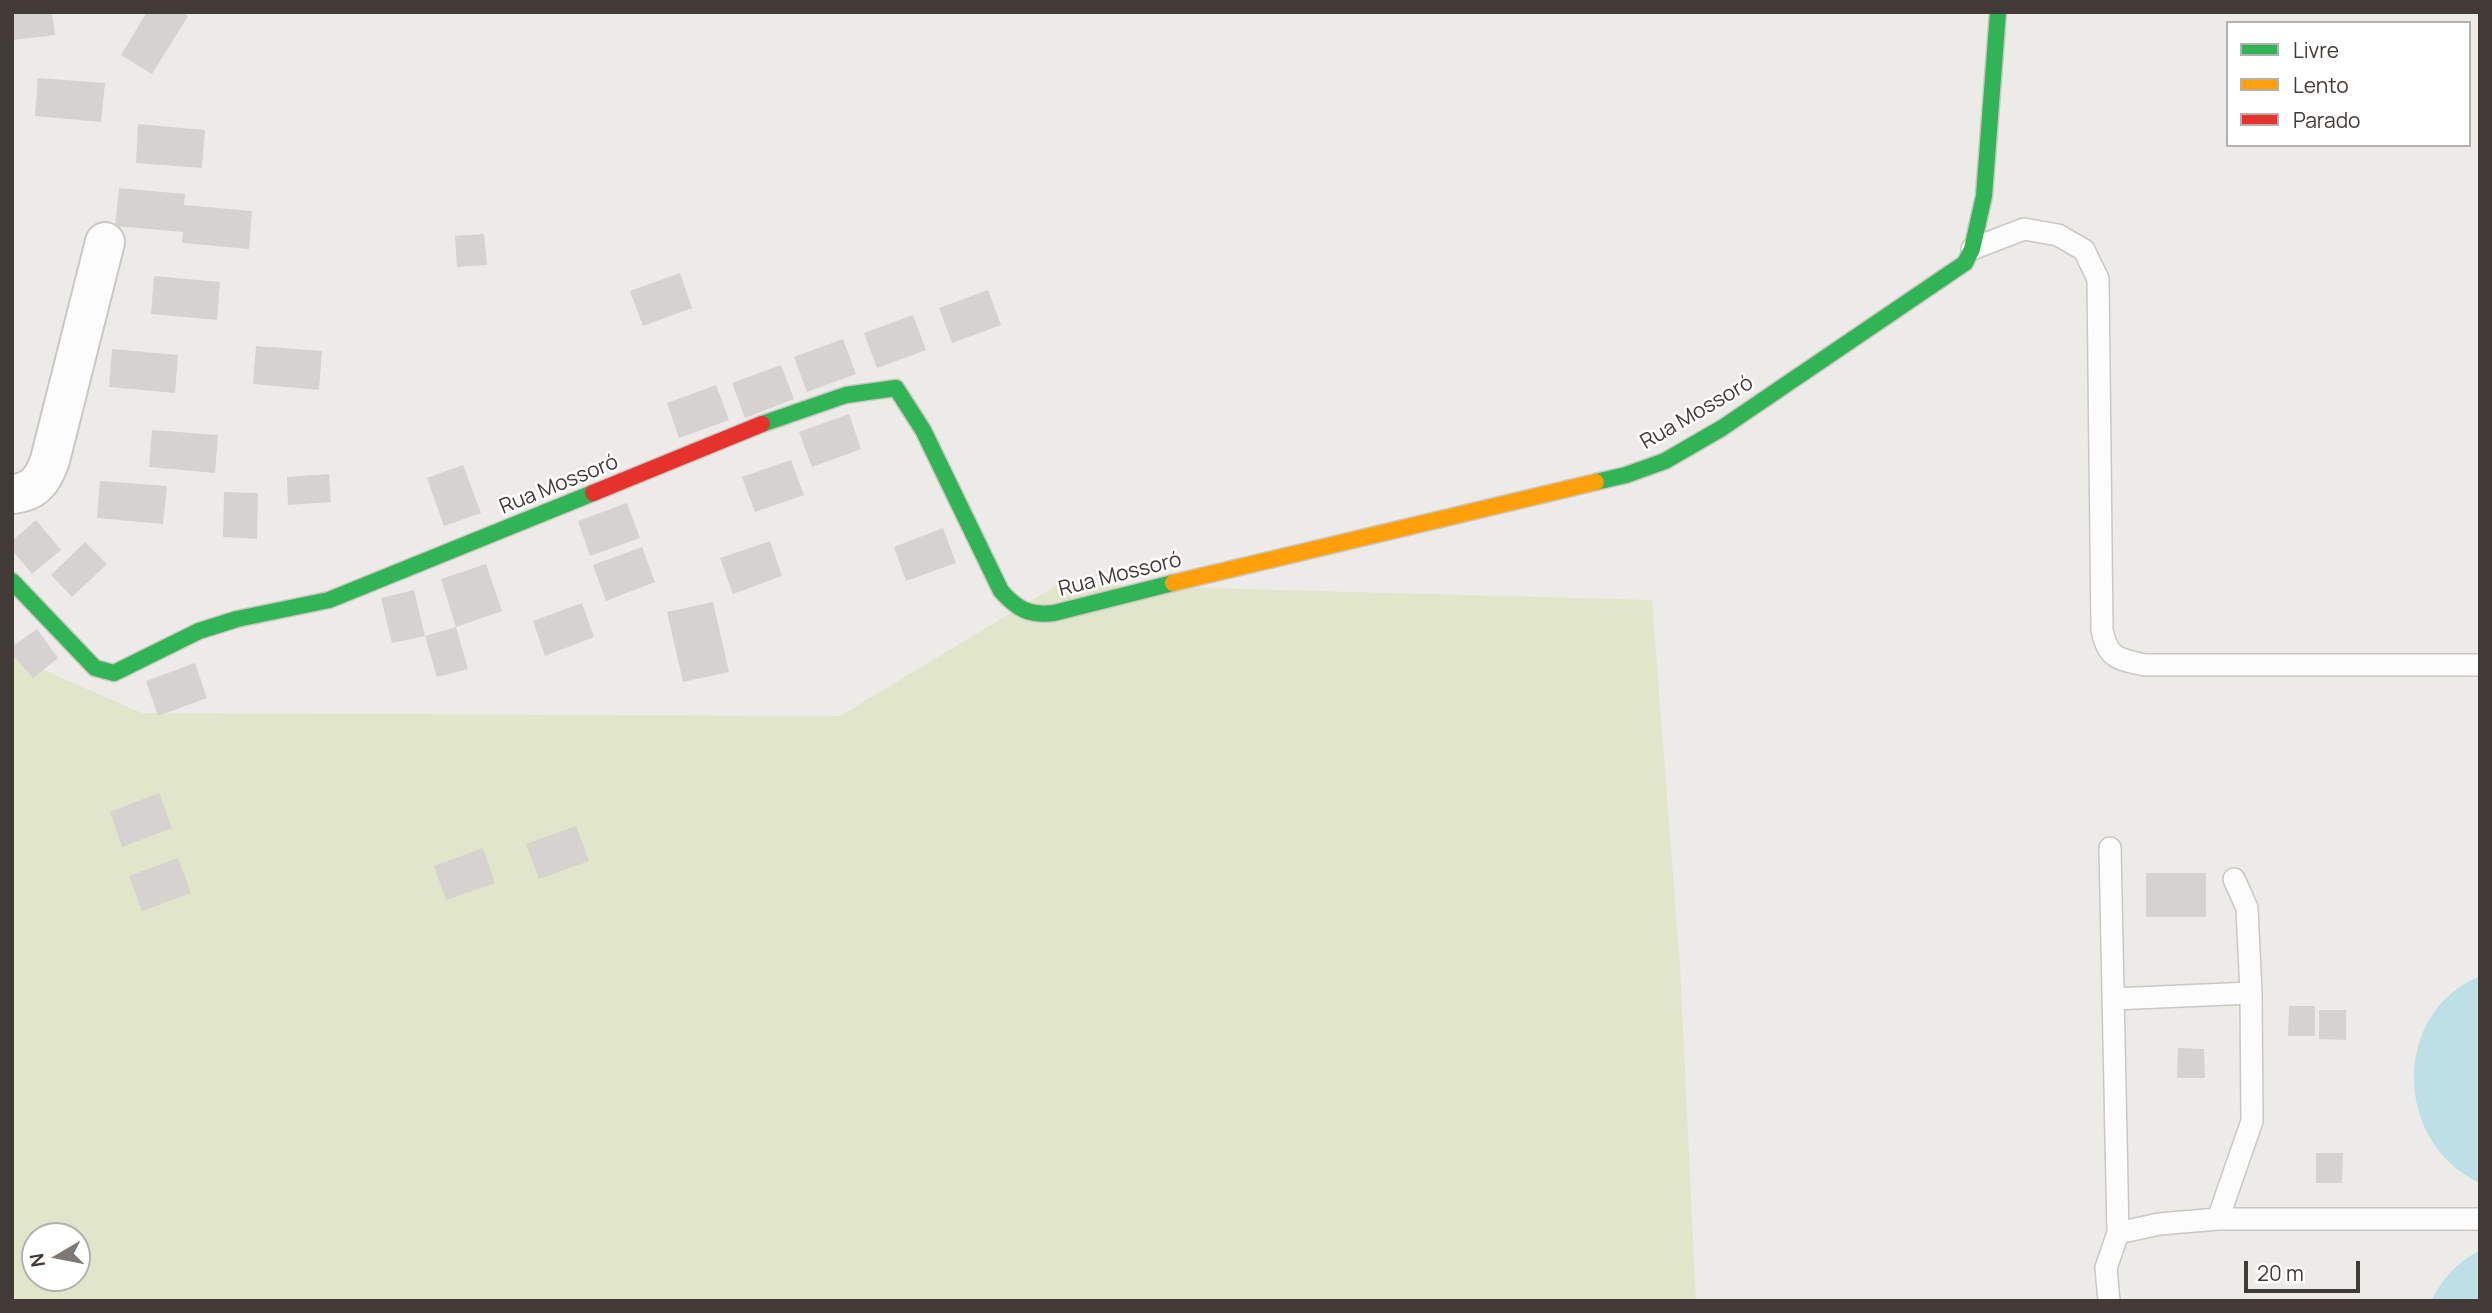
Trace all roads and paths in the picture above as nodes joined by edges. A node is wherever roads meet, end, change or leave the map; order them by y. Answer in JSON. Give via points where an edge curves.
{"nodes":[{"id":1,"x":1998,"y":12,"type":"edge"},
{"id":2,"x":105,"y":242,"type":"dead end"},
{"id":3,"x":1972,"y":249,"type":"junction"},
{"id":4,"x":12,"y":494,"type":"edge"},
{"id":5,"x":12,"y":581,"type":"edge"},
{"id":6,"x":2480,"y":665,"type":"edge"},
{"id":7,"x":2110,"y":848,"type":"dead end"},
{"id":8,"x":2234,"y":878,"type":"dead end"},
{"id":9,"x":2251,"y":993,"type":"junction"},
{"id":10,"x":2113,"y":999,"type":"junction"},
{"id":11,"x":2218,"y":1219,"type":"junction"},
{"id":12,"x":2480,"y":1219,"type":"edge"},
{"id":13,"x":2118,"y":1233,"type":"junction"},
{"id":14,"x":2109,"y":1301,"type":"edge"}],
"edges":[{"from":1,"to":3,"type":"street","via":[[1984,196]]},
{"from":2,"to":4,"type":"street","via":[[50,460],[43,478],[22,493]]},
{"from":3,"to":5,"type":"street","name":"Rua Mossoró","via":[[1965,263],[1722,428],[1665,461],[1578,488],[1057,613],[1035,614],[1016,607],[1001,591],[923,430],[896,388],[846,395],[792,412],[329,600],[199,631],[114,673],[95,668]]},
{"from":3,"to":6,"type":"lane","via":[[2024,229],[2059,235],[2084,250],[2098,279],[2102,629],[2106,647],[2120,660],[2145,665]]},
{"from":7,"to":10,"type":"lane"},
{"from":8,"to":9,"type":"lane","via":[[2247,908]]},
{"from":9,"to":10,"type":"lane"},
{"from":9,"to":11,"type":"lane","via":[[2252,1121]]},
{"from":10,"to":13,"type":"lane"},
{"from":11,"to":12,"type":"lane"},
{"from":11,"to":13,"type":"lane"},
{"from":13,"to":14,"type":"lane","via":[[2106,1268]]}]}
